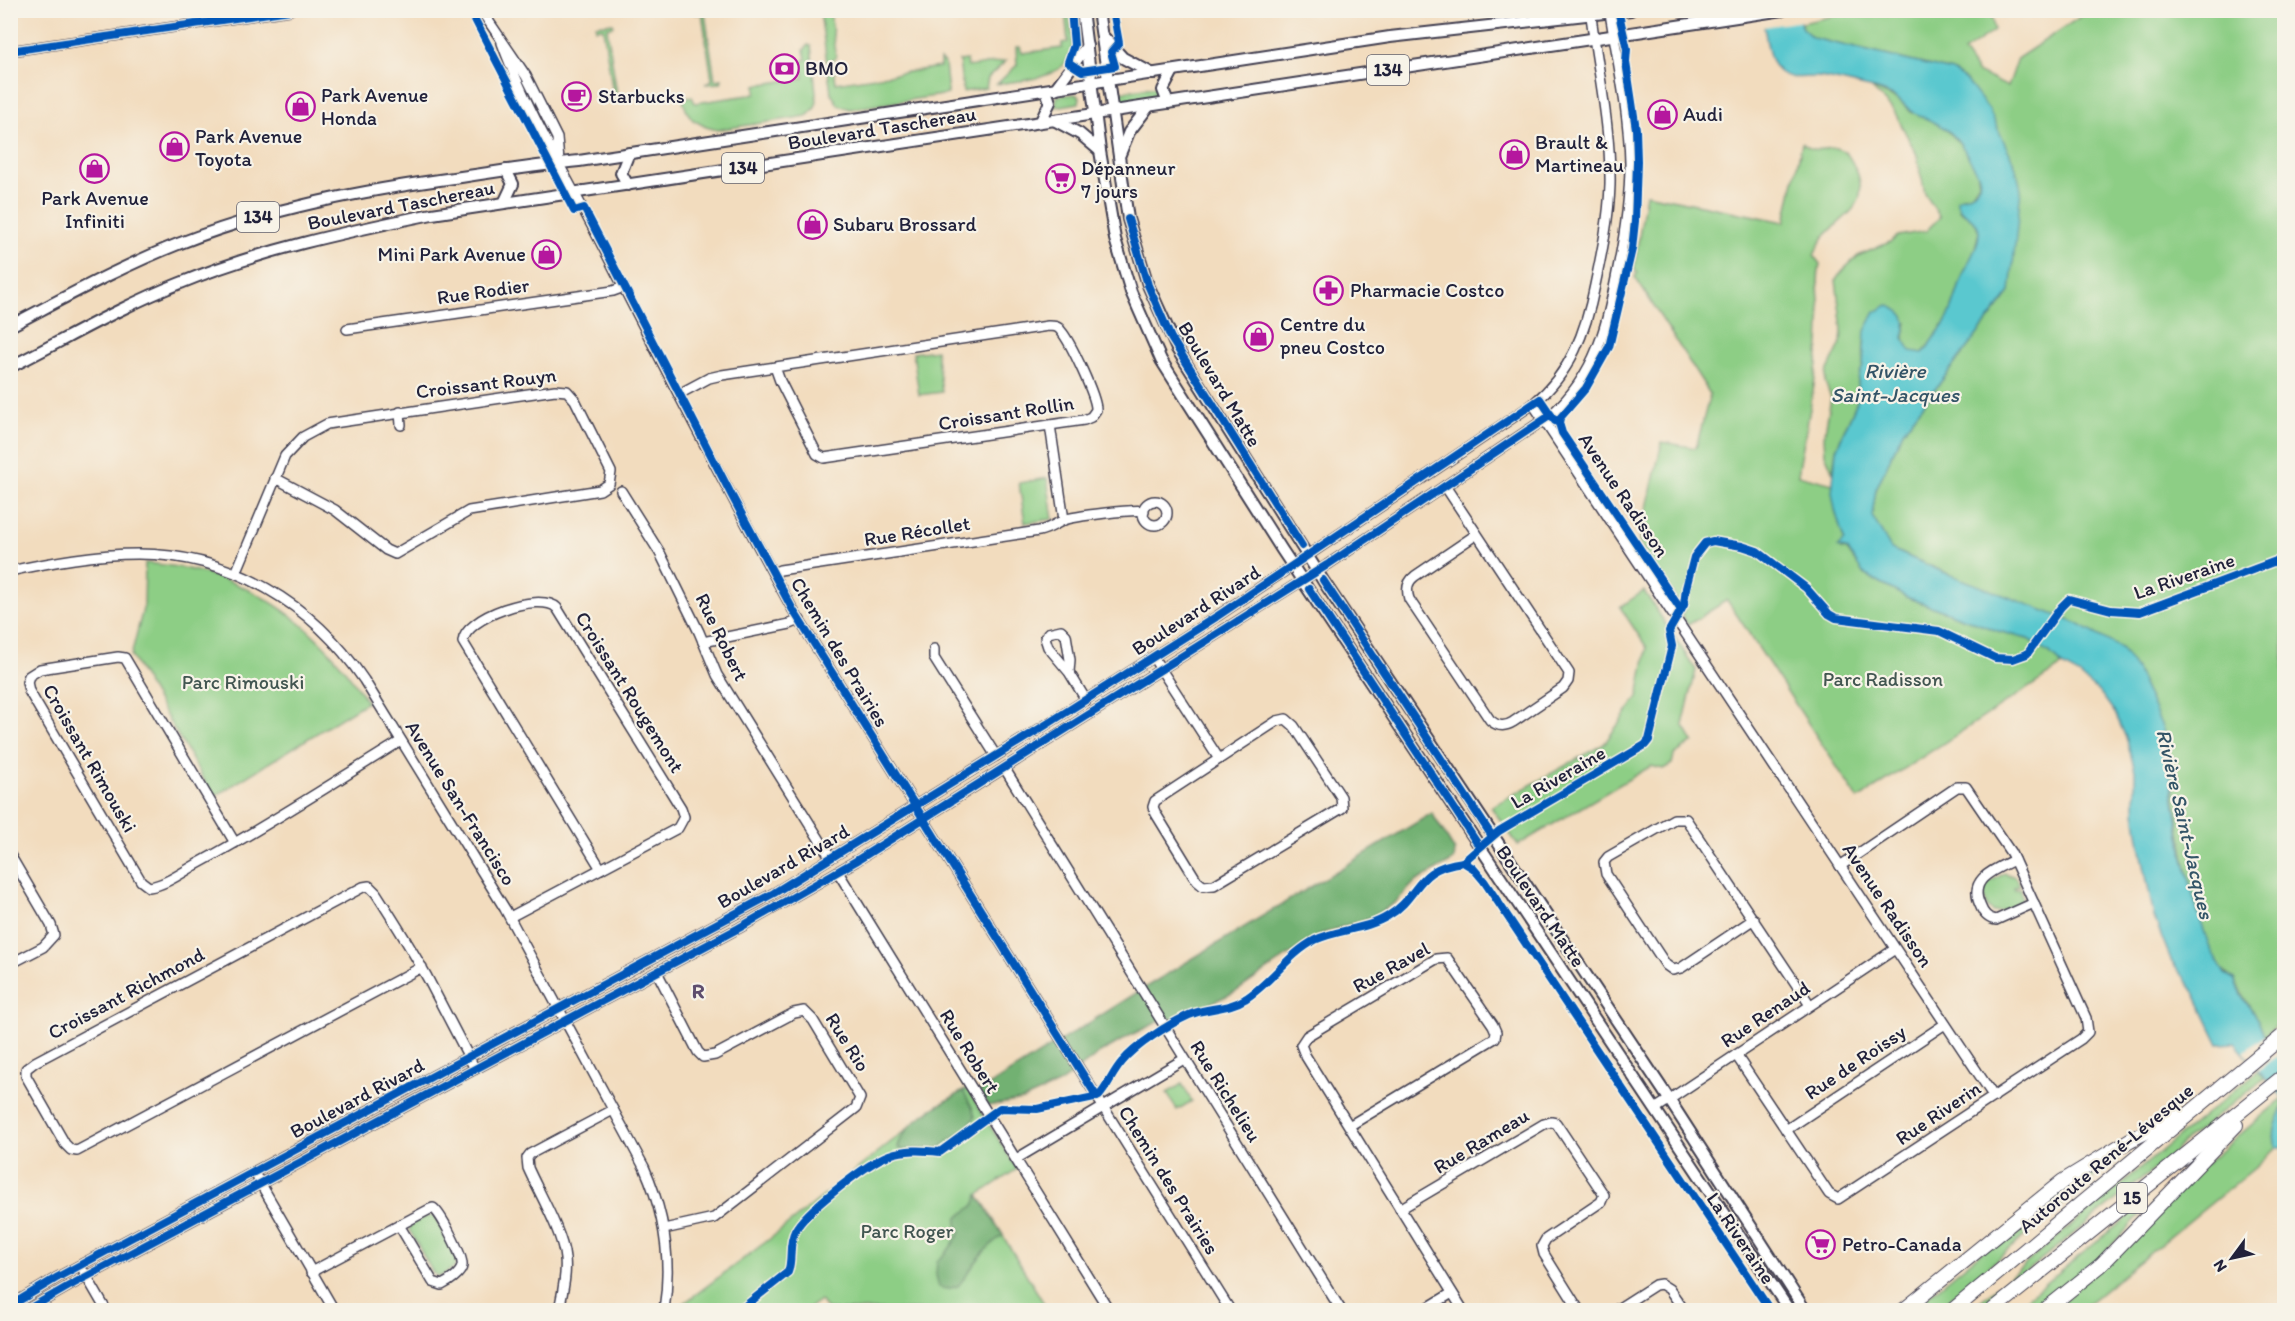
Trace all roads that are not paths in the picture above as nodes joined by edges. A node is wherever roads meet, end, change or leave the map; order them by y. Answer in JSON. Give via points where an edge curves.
{"nodes":[{"id":1,"x":290,"y":10,"type":"edge"},
{"id":2,"x":481,"y":10,"type":"edge"},
{"id":3,"x":1082,"y":10,"type":"edge"},
{"id":4,"x":1098,"y":10,"type":"edge"},
{"id":5,"x":1631,"y":10,"type":"edge"},
{"id":6,"x":1783,"y":10,"type":"edge"},
{"id":7,"x":1610,"y":13,"type":"junction"},
{"id":8,"x":1591,"y":16,"type":"junction"},
{"id":9,"x":1102,"y":35,"type":"junction"},
{"id":10,"x":1614,"y":35,"type":"junction"},
{"id":11,"x":1594,"y":38,"type":"junction"},
{"id":12,"x":1087,"y":46,"type":"junction"},
{"id":13,"x":10,"y":51,"type":"edge"},
{"id":14,"x":1173,"y":71,"type":"junction"},
{"id":15,"x":1153,"y":74,"type":"junction"},
{"id":16,"x":1107,"y":81,"type":"junction"},
{"id":17,"x":1092,"y":84,"type":"junction"},
{"id":18,"x":1050,"y":89,"type":"junction"},
{"id":19,"x":1168,"y":103,"type":"junction"},
{"id":20,"x":1149,"y":106,"type":"junction"},
{"id":21,"x":1112,"y":111,"type":"junction"},
{"id":22,"x":1096,"y":113,"type":"junction"},
{"id":23,"x":1054,"y":120,"type":"junction"},
{"id":24,"x":1041,"y":122,"type":"junction"},
{"id":25,"x":1100,"y":151,"type":"junction"},
{"id":26,"x":629,"y":153,"type":"junction"},
{"id":27,"x":1119,"y":156,"type":"junction"},
{"id":28,"x":559,"y":163,"type":"junction"},
{"id":29,"x":506,"y":170,"type":"junction"},
{"id":30,"x":628,"y":185,"type":"junction"},
{"id":31,"x":575,"y":193,"type":"junction"},
{"id":32,"x":504,"y":203,"type":"junction"},
{"id":33,"x":624,"y":287,"type":"junction"},
{"id":34,"x":10,"y":326,"type":"edge"},
{"id":35,"x":348,"y":329,"type":"dead end"},
{"id":36,"x":10,"y":367,"type":"edge"},
{"id":37,"x":775,"y":367,"type":"junction"},
{"id":38,"x":679,"y":394,"type":"junction"},
{"id":39,"x":1533,"y":404,"type":"junction"},
{"id":40,"x":400,"y":412,"type":"junction"},
{"id":41,"x":1544,"y":420,"type":"junction"},
{"id":42,"x":401,"y":425,"type":"dead end"},
{"id":43,"x":1050,"y":425,"type":"junction"},
{"id":44,"x":275,"y":478,"type":"junction"},
{"id":45,"x":1445,"y":486,"type":"junction"},
{"id":46,"x":621,"y":491,"type":"dead end"},
{"id":47,"x":1144,"y":511,"type":"dead end"},
{"id":48,"x":1064,"y":520,"type":"junction"},
{"id":49,"x":1477,"y":534,"type":"junction"},
{"id":50,"x":1308,"y":555,"type":"junction"},
{"id":51,"x":1293,"y":566,"type":"junction"},
{"id":52,"x":10,"y":571,"type":"edge"},
{"id":53,"x":1317,"y":571,"type":"junction"},
{"id":54,"x":236,"y":573,"type":"junction"},
{"id":55,"x":772,"y":573,"type":"junction"},
{"id":56,"x":1302,"y":580,"type":"junction"},
{"id":57,"x":800,"y":620,"type":"junction"},
{"id":58,"x":703,"y":642,"type":"junction"},
{"id":59,"x":934,"y":649,"type":"dead end"},
{"id":60,"x":1153,"y":657,"type":"junction"},
{"id":61,"x":1161,"y":670,"type":"junction"},
{"id":62,"x":1069,"y":672,"type":"dead end"},
{"id":63,"x":1086,"y":700,"type":"junction"},
{"id":64,"x":401,"y":741,"type":"junction"},
{"id":65,"x":996,"y":756,"type":"junction"},
{"id":66,"x":1219,"y":759,"type":"junction"},
{"id":67,"x":1005,"y":769,"type":"junction"},
{"id":68,"x":915,"y":806,"type":"junction"},
{"id":69,"x":924,"y":819,"type":"junction"},
{"id":70,"x":235,"y":843,"type":"junction"},
{"id":71,"x":10,"y":855,"type":"edge"},
{"id":72,"x":831,"y":858,"type":"junction"},
{"id":73,"x":2014,"y":860,"type":"junction"},
{"id":74,"x":1840,"y":866,"type":"junction"},
{"id":75,"x":601,"y":869,"type":"junction"},
{"id":76,"x":838,"y":872,"type":"junction"},
{"id":77,"x":2034,"y":903,"type":"junction"},
{"id":78,"x":510,"y":917,"type":"junction"},
{"id":79,"x":1754,"y":920,"type":"junction"},
{"id":80,"x":1895,"y":949,"type":"junction"},
{"id":81,"x":10,"y":964,"type":"edge"},
{"id":82,"x":422,"y":967,"type":"junction"},
{"id":83,"x":657,"y":972,"type":"junction"},
{"id":84,"x":1810,"y":1005,"type":"junction"},
{"id":85,"x":559,"y":1008,"type":"junction"},
{"id":86,"x":565,"y":1020,"type":"junction"},
{"id":87,"x":1945,"y":1024,"type":"junction"},
{"id":88,"x":2284,"y":1035,"type":"edge"},
{"id":89,"x":1736,"y":1055,"type":"junction"},
{"id":90,"x":469,"y":1056,"type":"junction"},
{"id":91,"x":1185,"y":1059,"type":"junction"},
{"id":92,"x":475,"y":1069,"type":"junction"},
{"id":93,"x":2284,"y":1076,"type":"edge"},
{"id":94,"x":2272,"y":1086,"type":"junction"},
{"id":95,"x":1994,"y":1097,"type":"junction"},
{"id":96,"x":1669,"y":1099,"type":"junction"},
{"id":97,"x":2204,"y":1103,"type":"junction"},
{"id":98,"x":1103,"y":1107,"type":"junction"},
{"id":99,"x":1655,"y":1109,"type":"junction"},
{"id":100,"x":613,"y":1110,"type":"junction"},
{"id":101,"x":1349,"y":1126,"type":"junction"},
{"id":102,"x":1786,"y":1130,"type":"junction"},
{"id":103,"x":1016,"y":1159,"type":"junction"},
{"id":104,"x":254,"y":1172,"type":"junction"},
{"id":105,"x":260,"y":1184,"type":"junction"},
{"id":106,"x":1400,"y":1209,"type":"junction"},
{"id":107,"x":399,"y":1225,"type":"junction"},
{"id":108,"x":664,"y":1228,"type":"junction"},
{"id":109,"x":80,"y":1265,"type":"junction"},
{"id":110,"x":311,"y":1272,"type":"junction"},
{"id":111,"x":87,"y":1277,"type":"junction"},
{"id":112,"x":1452,"y":1293,"type":"junction"},
{"id":113,"x":10,"y":1306,"type":"edge"},
{"id":114,"x":27,"y":1311,"type":"edge"},
{"id":115,"x":106,"y":1311,"type":"edge"},
{"id":116,"x":334,"y":1311,"type":"edge"},
{"id":117,"x":559,"y":1311,"type":"edge"},
{"id":118,"x":664,"y":1311,"type":"edge"},
{"id":119,"x":1109,"y":1311,"type":"edge"},
{"id":120,"x":1230,"y":1311,"type":"edge"},
{"id":121,"x":1341,"y":1311,"type":"edge"},
{"id":122,"x":1424,"y":1311,"type":"edge"},
{"id":123,"x":1462,"y":1311,"type":"edge"},
{"id":124,"x":1579,"y":1311,"type":"edge"},
{"id":125,"x":1616,"y":1311,"type":"edge"},
{"id":126,"x":1683,"y":1311,"type":"edge"},
{"id":127,"x":1789,"y":1311,"type":"edge"},
{"id":128,"x":1805,"y":1311,"type":"edge"},
{"id":129,"x":1904,"y":1311,"type":"edge"},
{"id":130,"x":1953,"y":1311,"type":"edge"},
{"id":131,"x":1993,"y":1311,"type":"edge"},
{"id":132,"x":2045,"y":1311,"type":"edge"}],
"edges":[{"from":1,"to":13,"type":"street"},
{"from":2,"to":28,"type":"street","name":"Chemin des Prairies","via":[[523,69],[557,138]]},
{"from":3,"to":12,"type":"main road","name":"Boulevard Matte"},
{"from":4,"to":9,"type":"main road","name":"Boulevard Matte"},
{"from":5,"to":7,"type":"main road","name":"Boulevard Taschereau","number":"134"},
{"from":6,"to":10,"type":"main road","name":"Boulevard Taschereau","number":"134"},
{"from":7,"to":8,"type":"main road","name":"Boulevard Taschereau","number":"134"},
{"from":7,"to":10,"type":"street","name":"Boulevard Rivard"},
{"from":8,"to":11,"type":"street","name":"Boulevard Rivard"},
{"from":8,"to":14,"type":"main road","name":"Boulevard Taschereau","number":"134","via":[[1390,37]]},
{"from":9,"to":15,"type":"main road","via":[[1123,58]]},
{"from":9,"to":16,"type":"main road","name":"Boulevard Matte"},
{"from":10,"to":11,"type":"main road","name":"Boulevard Taschereau","number":"134"},
{"from":10,"to":41,"type":"street","name":"Boulevard Rivard","via":[[1629,153],[1622,248],[1596,355],[1573,391]]},
{"from":11,"to":19,"type":"main road","name":"Boulevard Taschereau","number":"134"},
{"from":11,"to":39,"type":"street","name":"Boulevard Rivard","via":[[1609,159],[1603,245],[1578,346],[1561,375]]},
{"from":12,"to":17,"type":"main road","name":"Boulevard Matte"},
{"from":12,"to":18,"type":"main road"},
{"from":14,"to":15,"type":"main road","name":"Boulevard Taschereau","number":"134"},
{"from":14,"to":19,"type":"main road","via":[[1163,90]]},
{"from":15,"to":16,"type":"main road","name":"Boulevard Taschereau","number":"134"},
{"from":16,"to":17,"type":"main road","name":"Boulevard Taschereau","number":"134"},
{"from":16,"to":21,"type":"main road","name":"Boulevard Matte"},
{"from":17,"to":18,"type":"main road","name":"Boulevard Taschereau","number":"134"},
{"from":17,"to":22,"type":"main road","name":"Boulevard Matte"},
{"from":18,"to":24,"type":"main road","via":[[1050,102]]},
{"from":18,"to":26,"type":"main road","name":"Boulevard Taschereau","number":"134"},
{"from":19,"to":20,"type":"main road","name":"Boulevard Taschereau","number":"134"},
{"from":20,"to":21,"type":"main road","name":"Boulevard Taschereau","number":"134"},
{"from":20,"to":27,"type":"main road","via":[[1129,132]]},
{"from":21,"to":22,"type":"main road","name":"Boulevard Taschereau","number":"134"},
{"from":21,"to":27,"type":"main road","name":"Boulevard Matte"},
{"from":22,"to":23,"type":"main road","name":"Boulevard Taschereau","number":"134"},
{"from":22,"to":25,"type":"main road","name":"Boulevard Matte"},
{"from":23,"to":24,"type":"main road","name":"Boulevard Taschereau","number":"134"},
{"from":23,"to":25,"type":"main road"},
{"from":24,"to":30,"type":"main road","name":"Boulevard Taschereau","number":"134"},
{"from":25,"to":51,"type":"main road","name":"Boulevard Matte","via":[[1119,256],[1151,341]]},
{"from":26,"to":28,"type":"main road","name":"Boulevard Taschereau","number":"134"},
{"from":26,"to":30,"type":"main road","via":[[621,173]]},
{"from":27,"to":50,"type":"main road","name":"Boulevard Matte","via":[[1132,236],[1162,320]]},
{"from":28,"to":29,"type":"main road","name":"Boulevard Taschereau","number":"134"},
{"from":28,"to":31,"type":"street","name":"Chemin des Prairies"},
{"from":29,"to":32,"type":"main road","via":[[513,184]]},
{"from":29,"to":34,"type":"main road","name":"Boulevard Taschereau","number":"134","via":[[346,195],[239,223],[127,266]]},
{"from":30,"to":31,"type":"main road","name":"Boulevard Taschereau","number":"134"},
{"from":31,"to":32,"type":"main road","name":"Boulevard Taschereau","number":"134"},
{"from":31,"to":33,"type":"street","name":"Chemin des Prairies"},
{"from":32,"to":36,"type":"main road","name":"Boulevard Taschereau","number":"134","via":[[309,240],[243,260],[146,298]]},
{"from":33,"to":35,"type":"street","name":"Rue Rodier"},
{"from":33,"to":38,"type":"street","name":"Chemin des Prairies"},
{"from":37,"to":38,"type":"street","name":"Croissant Rollin","via":[[716,376]]},
{"from":37,"to":43,"type":"street","name":"Croissant Rollin","via":[[820,458]]},
{"from":37,"to":43,"type":"street","name":"Croissant Rollin","via":[[1053,326],[1063,333],[1097,407],[1088,419]]},
{"from":38,"to":55,"type":"street","name":"Chemin des Prairies"},
{"from":39,"to":41,"type":"street","name":"Avenue Radisson"},
{"from":39,"to":50,"type":"street","name":"Boulevard Rivard"},
{"from":40,"to":42,"type":"street","name":"Croissant Rouyn"},
{"from":40,"to":44,"type":"street","name":"Croissant Rouyn","via":[[318,427],[289,450]]},
{"from":40,"to":44,"type":"street","name":"Croissant Rouyn","via":[[567,391],[608,462],[610,480],[600,490],[469,511],[395,554],[335,510]]},
{"from":41,"to":45,"type":"street","name":"Boulevard Rivard"},
{"from":41,"to":74,"type":"street","name":"Avenue Radisson"},
{"from":43,"to":48,"type":"street"},
{"from":44,"to":54,"type":"street","name":"Croissant Rouyn"},
{"from":45,"to":49,"type":"street"},
{"from":45,"to":53,"type":"street","name":"Boulevard Rivard"},
{"from":46,"to":58,"type":"street","name":"Rue Robert","via":[[656,544]]},
{"from":47,"to":48,"type":"street","name":"Rue Récollet"},
{"from":48,"to":55,"type":"street","name":"Rue Récollet","via":[[1039,531]]},
{"from":49,"to":49,"type":"street","via":[[1415,576],[1407,589],[1409,599],[1490,720],[1504,726],[1563,688],[1569,673]]},
{"from":50,"to":51,"type":"street","name":"Boulevard Rivard"},
{"from":50,"to":53,"type":"main road","name":"Boulevard Matte"},
{"from":51,"to":56,"type":"main road","name":"Boulevard Matte"},
{"from":51,"to":60,"type":"street","name":"Boulevard Rivard"},
{"from":52,"to":54,"type":"street","name":"Avenue San-Francisco","via":[[139,554],[189,560]]},
{"from":53,"to":56,"type":"street","name":"Boulevard Rivard"},
{"from":53,"to":96,"type":"main road","name":"Boulevard Matte"},
{"from":54,"to":64,"type":"street","name":"Avenue San-Francisco","via":[[285,599],[314,621],[359,673]]},
{"from":55,"to":57,"type":"street","name":"Chemin des Prairies"},
{"from":56,"to":61,"type":"street","name":"Boulevard Rivard"},
{"from":56,"to":99,"type":"main road","name":"Boulevard Matte"},
{"from":57,"to":58,"type":"street"},
{"from":57,"to":68,"type":"street","name":"Chemin des Prairies"},
{"from":58,"to":72,"type":"street","name":"Rue Robert","via":[[717,675]]},
{"from":59,"to":65,"type":"street","via":[[934,658]]},
{"from":60,"to":61,"type":"street"},
{"from":60,"to":63,"type":"street","name":"Boulevard Rivard"},
{"from":61,"to":66,"type":"street"},
{"from":61,"to":67,"type":"street","name":"Boulevard Rivard"},
{"from":62,"to":63,"type":"street"},
{"from":63,"to":65,"type":"street","name":"Boulevard Rivard"},
{"from":64,"to":70,"type":"street","name":"Croissant Rimouski"},
{"from":64,"to":78,"type":"street","name":"Avenue San-Francisco"},
{"from":65,"to":68,"type":"street","name":"Boulevard Rivard"},
{"from":66,"to":66,"type":"street","via":[[1161,796],[1153,807],[1203,886],[1214,885],[1343,806],[1341,797],[1286,719]]},
{"from":67,"to":69,"type":"street","name":"Boulevard Rivard"},
{"from":67,"to":91,"type":"street","name":"Rue Richelieu"},
{"from":68,"to":69,"type":"street","name":"Chemin des Prairies"},
{"from":68,"to":72,"type":"street","name":"Boulevard Rivard"},
{"from":69,"to":76,"type":"street","name":"Boulevard Rivard"},
{"from":69,"to":98,"type":"street","name":"Chemin des Prairies"},
{"from":70,"to":70,"type":"street","name":"Croissant Rimouski","via":[[157,885],[143,884],[29,691],[29,676],[40,669],[125,658]]},
{"from":71,"to":81,"type":"street","via":[[54,935],[47,944]]},
{"from":72,"to":85,"type":"street","name":"Boulevard Rivard"},
{"from":73,"to":74,"type":"street","name":"Rue Riverin","via":[[1968,789],[1961,786]]},
{"from":73,"to":77,"type":"street","name":"Rue Riverin"},
{"from":73,"to":77,"type":"street","via":[[1977,884],[1982,910],[1996,920]]},
{"from":74,"to":80,"type":"street","name":"Avenue Radisson"},
{"from":75,"to":75,"type":"street","name":"Croissant Rougemont","via":[[678,828],[684,821],[683,812],[557,608],[547,602],[503,608],[466,631],[463,642]]},
{"from":75,"to":78,"type":"street","name":"Croissant Rougemont"},
{"from":76,"to":83,"type":"street","name":"Boulevard Rivard"},
{"from":76,"to":103,"type":"street","name":"Rue Robert"},
{"from":77,"to":95,"type":"street","name":"Rue Riverin","via":[[2086,1018],[2088,1032]]},
{"from":78,"to":85,"type":"street","name":"Avenue San-Francisco"},
{"from":79,"to":79,"type":"street","via":[[1686,819],[1674,819],[1604,862],[1606,874],[1673,970],[1682,968]]},
{"from":79,"to":84,"type":"street"},
{"from":80,"to":84,"type":"street","name":"Rue Renaud"},
{"from":80,"to":87,"type":"street","name":"Avenue Radisson"},
{"from":82,"to":82,"type":"street","name":"Croissant Richmond","via":[[372,887],[366,886],[34,1062],[26,1069],[26,1076],[65,1144],[77,1151]]},
{"from":82,"to":90,"type":"street","name":"Croissant Richmond"},
{"from":83,"to":86,"type":"street","name":"Boulevard Rivard"},
{"from":83,"to":108,"type":"street","name":"Rue Rio","via":[[703,1057],[711,1057],[804,1011],[860,1098],[856,1108],[718,1215]]},
{"from":84,"to":89,"type":"street","name":"Rue Renaud"},
{"from":85,"to":86,"type":"street","name":"Avenue San-Francisco"},
{"from":85,"to":90,"type":"street","name":"Boulevard Rivard"},
{"from":86,"to":92,"type":"street","name":"Boulevard Rivard"},
{"from":86,"to":100,"type":"street","name":"Avenue San-Francisco"},
{"from":87,"to":95,"type":"street","name":"Avenue Radisson"},
{"from":87,"to":102,"type":"street","name":"Rue de Roissy"},
{"from":88,"to":97,"type":"highway","name":"Autoroute René-Lévesque","number":"15"},
{"from":89,"to":96,"type":"street","name":"Rue Renaud"},
{"from":89,"to":102,"type":"street","name":"Rue Riverin"},
{"from":90,"to":92,"type":"street","name":"Croissant Richmond"},
{"from":90,"to":104,"type":"street","name":"Boulevard Rivard"},
{"from":91,"to":98,"type":"street"},
{"from":91,"to":121,"type":"street","name":"Rue Richelieu"},
{"from":92,"to":105,"type":"street","name":"Boulevard Rivard"},
{"from":93,"to":94,"type":"highway","number":"15"},
{"from":94,"to":131,"type":"highway","number":"15"},
{"from":94,"to":132,"type":"highway","via":[[2101,1265]]},
{"from":95,"to":102,"type":"street","name":"Rue Riverin","via":[[1838,1199],[1829,1194]]},
{"from":96,"to":99,"type":"street","name":"Rue Renaud"},
{"from":96,"to":128,"type":"main road","name":"Boulevard Matte"},
{"from":97,"to":129,"type":"highway","via":[[2130,1140],[2067,1178]]},
{"from":97,"to":130,"type":"highway","name":"Autoroute René-Lévesque","number":"15"},
{"from":98,"to":103,"type":"street"},
{"from":98,"to":120,"type":"street","name":"Chemin des Prairies"},
{"from":99,"to":127,"type":"main road","name":"Boulevard Matte"},
{"from":100,"to":108,"type":"street","name":"Avenue San-Francisco","via":[[649,1179]]},
{"from":100,"to":117,"type":"street","via":[[527,1158],[565,1255]]},
{"from":101,"to":101,"type":"street","name":"Rue Ravel","via":[[1495,1038],[1494,1027],[1447,958],[1436,960],[1302,1042],[1303,1051]]},
{"from":101,"to":106,"type":"street","name":"Rue Ravel"},
{"from":103,"to":119,"type":"street","name":"Rue Robert"},
{"from":104,"to":105,"type":"street"},
{"from":104,"to":109,"type":"street","name":"Boulevard Rivard"},
{"from":105,"to":110,"type":"street"},
{"from":105,"to":111,"type":"street","name":"Boulevard Rivard"},
{"from":106,"to":112,"type":"street","name":"Rue Ravel"},
{"from":106,"to":124,"type":"street","name":"Rue Rameau","via":[[1544,1124],[1556,1123],[1604,1195],[1601,1202],[1546,1239],[1542,1246]]},
{"from":107,"to":107,"type":"street","via":[[435,1209],[461,1259],[460,1271],[442,1285],[433,1282]]},
{"from":107,"to":110,"type":"street"},
{"from":108,"to":118,"type":"street","name":"Avenue San-Francisco"},
{"from":109,"to":111,"type":"street"},
{"from":109,"to":113,"type":"street","name":"Boulevard Rivard"},
{"from":110,"to":116,"type":"street"},
{"from":111,"to":114,"type":"street","name":"Boulevard Rivard"},
{"from":111,"to":115,"type":"street"},
{"from":112,"to":122,"type":"street"},
{"from":112,"to":123,"type":"street","name":"Rue Ravel"},
{"from":125,"to":126,"type":"street","via":[[1659,1284],[1669,1289]]}]}
